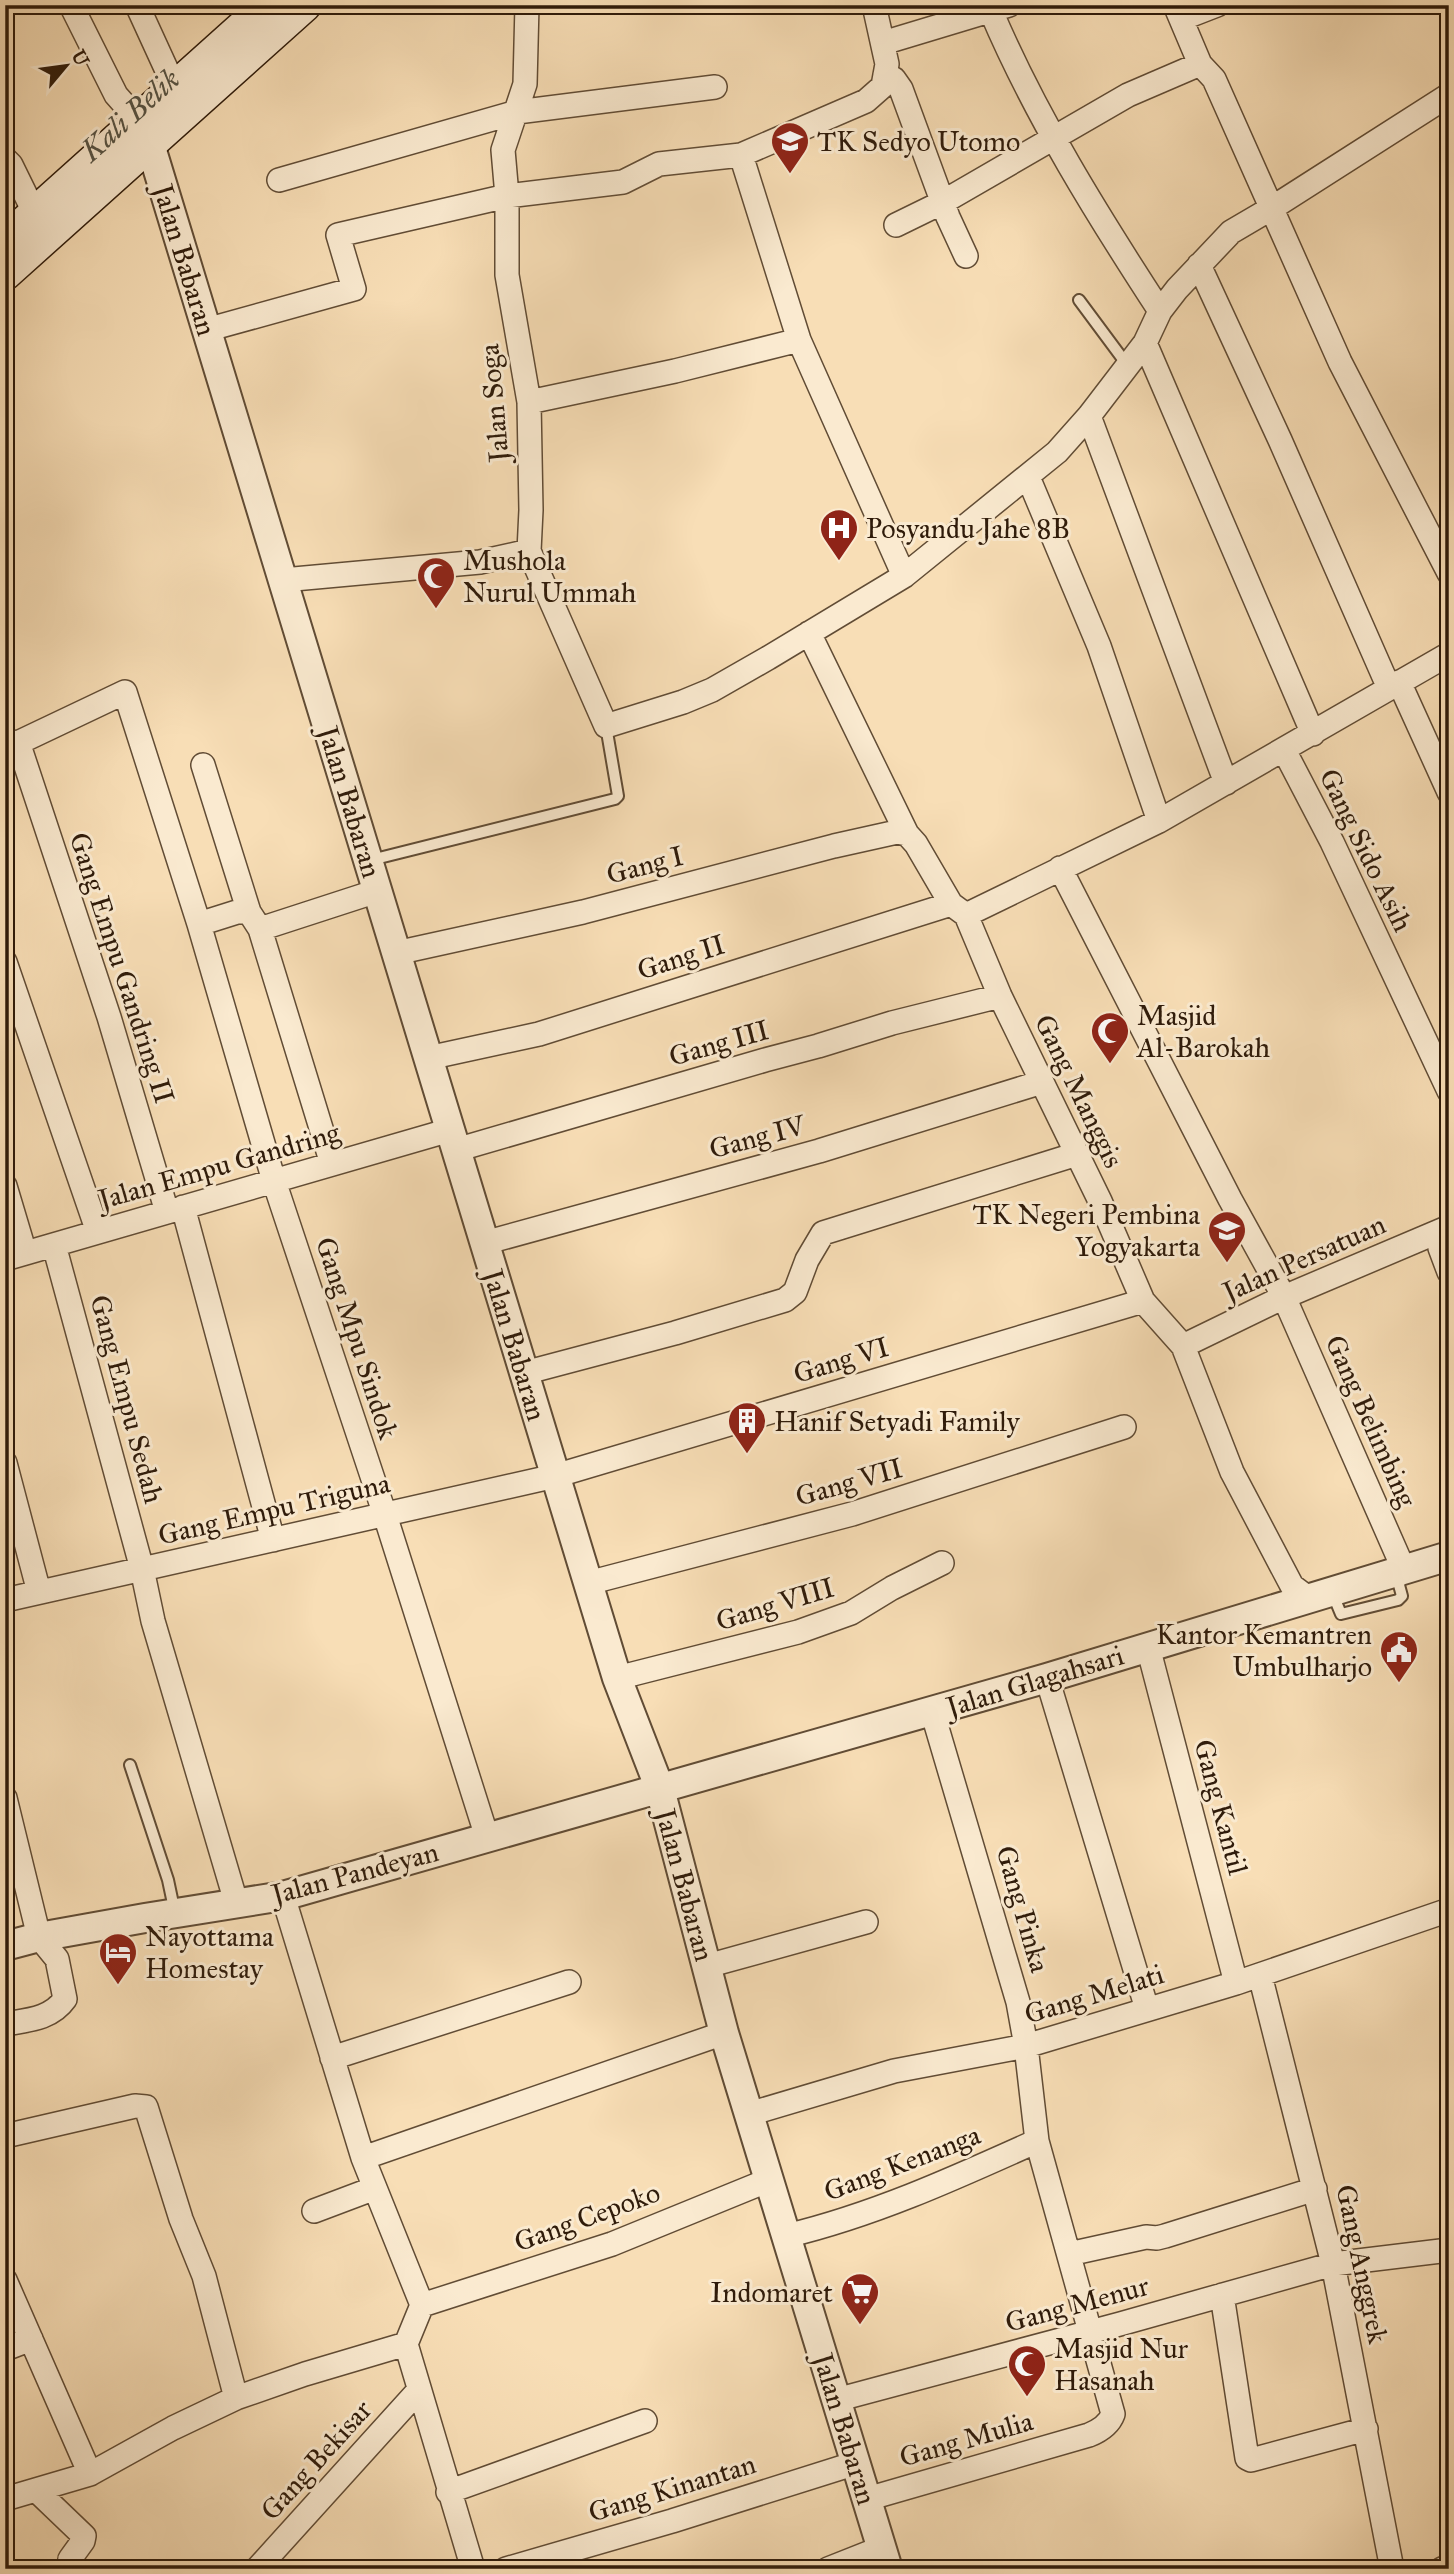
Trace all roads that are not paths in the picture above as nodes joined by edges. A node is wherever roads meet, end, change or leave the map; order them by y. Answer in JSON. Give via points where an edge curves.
{"nodes":[{"id":1,"x":71,"y":5,"type":"edge"},
{"id":2,"x":137,"y":5,"type":"edge"},
{"id":3,"x":267,"y":5,"type":"edge"},
{"id":4,"x":305,"y":5,"type":"edge"},
{"id":5,"x":527,"y":5,"type":"edge"},
{"id":6,"x":874,"y":5,"type":"edge"},
{"id":7,"x":1217,"y":5,"type":"edge"},
{"id":8,"x":1000,"y":8,"type":"edge"},
{"id":9,"x":1178,"y":12,"type":"edge"},
{"id":10,"x":883,"y":43,"type":"junction"},
{"id":11,"x":1200,"y":64,"type":"junction"},
{"id":12,"x":885,"y":75,"type":"junction"},
{"id":13,"x":715,"y":87,"type":"dead end"},
{"id":14,"x":175,"y":88,"type":"junction"},
{"id":15,"x":1449,"y":95,"type":"edge"},
{"id":16,"x":517,"y":112,"type":"junction"},
{"id":17,"x":144,"y":133,"type":"junction"},
{"id":18,"x":1054,"y":136,"type":"junction"},
{"id":19,"x":741,"y":155,"type":"junction"},
{"id":20,"x":5,"y":159,"type":"edge"},
{"id":21,"x":279,"y":180,"type":"dead end"},
{"id":22,"x":507,"y":197,"type":"junction"},
{"id":23,"x":943,"y":202,"type":"junction"},
{"id":24,"x":1272,"y":208,"type":"junction"},
{"id":25,"x":35,"y":214,"type":"junction"},
{"id":26,"x":895,"y":225,"type":"dead end"},
{"id":27,"x":5,"y":240,"type":"edge"},
{"id":28,"x":966,"y":256,"type":"dead end"},
{"id":29,"x":1199,"y":265,"type":"junction"},
{"id":30,"x":5,"y":274,"type":"edge"},
{"id":31,"x":1079,"y":300,"type":"dead end"},
{"id":32,"x":1160,"y":311,"type":"junction"},
{"id":33,"x":206,"y":330,"type":"junction"},
{"id":34,"x":799,"y":340,"type":"junction"},
{"id":35,"x":1145,"y":343,"type":"junction"},
{"id":36,"x":1128,"y":366,"type":"junction"},
{"id":37,"x":528,"y":402,"type":"junction"},
{"id":38,"x":1089,"y":416,"type":"junction"},
{"id":39,"x":1028,"y":477,"type":"junction"},
{"id":40,"x":529,"y":551,"type":"junction"},
{"id":41,"x":1449,"y":573,"type":"edge"},
{"id":42,"x":904,"y":576,"type":"junction"},
{"id":43,"x":283,"y":580,"type":"junction"},
{"id":44,"x":809,"y":633,"type":"junction"},
{"id":45,"x":1449,"y":654,"type":"edge"},
{"id":46,"x":1394,"y":685,"type":"junction"},
{"id":47,"x":606,"y":726,"type":"junction"},
{"id":48,"x":1313,"y":734,"type":"junction"},
{"id":49,"x":12,"y":746,"type":"edge"},
{"id":50,"x":1284,"y":750,"type":"junction"},
{"id":51,"x":203,"y":765,"type":"dead end"},
{"id":52,"x":1226,"y":783,"type":"junction"},
{"id":53,"x":1449,"y":792,"type":"edge"},
{"id":54,"x":1159,"y":821,"type":"junction"},
{"id":55,"x":907,"y":834,"type":"junction"},
{"id":56,"x":368,"y":860,"type":"junction"},
{"id":57,"x":1060,"y":868,"type":"junction"},
{"id":58,"x":377,"y":891,"type":"junction"},
{"id":59,"x":958,"y":909,"type":"junction"},
{"id":60,"x":254,"y":921,"type":"junction"},
{"id":61,"x":199,"y":924,"type":"junction"},
{"id":62,"x":396,"y":953,"type":"junction"},
{"id":63,"x":5,"y":962,"type":"edge"},
{"id":64,"x":1000,"y":996,"type":"junction"},
{"id":65,"x":428,"y":1058,"type":"junction"},
{"id":66,"x":1042,"y":1082,"type":"junction"},
{"id":67,"x":1449,"y":1091,"type":"edge"},
{"id":68,"x":453,"y":1140,"type":"junction"},
{"id":69,"x":1077,"y":1154,"type":"junction"},
{"id":70,"x":332,"y":1164,"type":"junction"},
{"id":71,"x":274,"y":1181,"type":"junction"},
{"id":72,"x":5,"y":1186,"type":"edge"},
{"id":73,"x":175,"y":1210,"type":"junction"},
{"id":74,"x":1446,"y":1228,"type":"edge"},
{"id":75,"x":98,"y":1232,"type":"junction"},
{"id":76,"x":484,"y":1243,"type":"junction"},
{"id":77,"x":54,"y":1245,"type":"junction"},
{"id":78,"x":15,"y":1256,"type":"edge"},
{"id":79,"x":1449,"y":1272,"type":"edge"},
{"id":80,"x":1284,"y":1297,"type":"junction"},
{"id":81,"x":1143,"y":1301,"type":"junction"},
{"id":82,"x":1184,"y":1346,"type":"junction"},
{"id":83,"x":524,"y":1373,"type":"junction"},
{"id":84,"x":1125,"y":1427,"type":"dead end"},
{"id":85,"x":5,"y":1463,"type":"edge"},
{"id":86,"x":555,"y":1476,"type":"junction"},
{"id":87,"x":384,"y":1515,"type":"junction"},
{"id":88,"x":273,"y":1540,"type":"junction"},
{"id":89,"x":1449,"y":1556,"type":"edge"},
{"id":90,"x":942,"y":1563,"type":"dead end"},
{"id":91,"x":142,"y":1569,"type":"junction"},
{"id":92,"x":1404,"y":1570,"type":"junction"},
{"id":93,"x":588,"y":1583,"type":"junction"},
{"id":94,"x":39,"y":1592,"type":"junction"},
{"id":95,"x":1308,"y":1598,"type":"junction"},
{"id":96,"x":5,"y":1600,"type":"edge"},
{"id":97,"x":1148,"y":1647,"type":"junction"},
{"id":98,"x":617,"y":1678,"type":"junction"},
{"id":99,"x":1047,"y":1678,"type":"junction"},
{"id":100,"x":932,"y":1711,"type":"junction"},
{"id":101,"x":130,"y":1765,"type":"dead end"},
{"id":102,"x":660,"y":1789,"type":"junction"},
{"id":103,"x":5,"y":1798,"type":"edge"},
{"id":104,"x":487,"y":1837,"type":"junction"},
{"id":105,"x":283,"y":1896,"type":"junction"},
{"id":106,"x":236,"y":1902,"type":"junction"},
{"id":107,"x":1449,"y":1910,"type":"edge"},
{"id":108,"x":175,"y":1913,"type":"junction"},
{"id":109,"x":866,"y":1922,"type":"dead end"},
{"id":110,"x":39,"y":1937,"type":"junction"},
{"id":111,"x":5,"y":1946,"type":"edge"},
{"id":112,"x":707,"y":1966,"type":"junction"},
{"id":113,"x":1260,"y":1975,"type":"junction"},
{"id":114,"x":569,"y":1982,"type":"dead end"},
{"id":115,"x":1236,"y":1983,"type":"junction"},
{"id":116,"x":1147,"y":2009,"type":"junction"},
{"id":117,"x":5,"y":2024,"type":"edge"},
{"id":118,"x":724,"y":2033,"type":"junction"},
{"id":119,"x":1026,"y":2046,"type":"junction"},
{"id":120,"x":331,"y":2058,"type":"junction"},
{"id":121,"x":749,"y":2113,"type":"junction"},
{"id":122,"x":5,"y":2136,"type":"edge"},
{"id":123,"x":1037,"y":2141,"type":"junction"},
{"id":124,"x":363,"y":2158,"type":"junction"},
{"id":125,"x":769,"y":2180,"type":"junction"},
{"id":126,"x":375,"y":2188,"type":"junction"},
{"id":127,"x":1315,"y":2189,"type":"junction"},
{"id":128,"x":314,"y":2211,"type":"dead end"},
{"id":129,"x":786,"y":2236,"type":"junction"},
{"id":130,"x":1449,"y":2250,"type":"edge"},
{"id":131,"x":1069,"y":2254,"type":"junction"},
{"id":132,"x":1333,"y":2264,"type":"junction"},
{"id":133,"x":5,"y":2280,"type":"edge"},
{"id":134,"x":1222,"y":2295,"type":"junction"},
{"id":135,"x":422,"y":2305,"type":"junction"},
{"id":136,"x":1091,"y":2331,"type":"junction"},
{"id":137,"x":31,"y":2339,"type":"junction"},
{"id":138,"x":406,"y":2344,"type":"junction"},
{"id":139,"x":5,"y":2349,"type":"edge"},
{"id":140,"x":419,"y":2390,"type":"junction"},
{"id":141,"x":236,"y":2398,"type":"junction"},
{"id":142,"x":836,"y":2399,"type":"junction"},
{"id":143,"x":645,"y":2421,"type":"dead end"},
{"id":144,"x":1366,"y":2429,"type":"junction"},
{"id":145,"x":856,"y":2463,"type":"junction"},
{"id":146,"x":90,"y":2474,"type":"junction"},
{"id":147,"x":36,"y":2490,"type":"junction"},
{"id":148,"x":448,"y":2492,"type":"junction"},
{"id":149,"x":5,"y":2499,"type":"edge"},
{"id":150,"x":867,"y":2500,"type":"junction"},
{"id":151,"x":884,"y":2559,"type":"edge"},
{"id":152,"x":1449,"y":2566,"type":"edge"},
{"id":153,"x":77,"y":2569,"type":"edge"},
{"id":154,"x":257,"y":2569,"type":"edge"},
{"id":155,"x":473,"y":2569,"type":"edge"},
{"id":156,"x":506,"y":2569,"type":"edge"},
{"id":157,"x":828,"y":2569,"type":"edge"},
{"id":158,"x":1392,"y":2569,"type":"edge"},
{"id":159,"x":1442,"y":2569,"type":"edge"}],
"edges":[{"from":1,"to":17,"type":"street","via":[[116,95]]},
{"from":2,"to":14,"type":"street"},
{"from":3,"to":14,"type":"main road"},
{"from":4,"to":17,"type":"main road"},
{"from":5,"to":16,"type":"street","name":"Jalan Soga","via":[[525,84]]},
{"from":6,"to":10,"type":"street"},
{"from":7,"to":9,"type":"street"},
{"from":8,"to":10,"type":"street"},
{"from":8,"to":18,"type":"street","via":[[1015,68]]},
{"from":9,"to":11,"type":"street"},
{"from":10,"to":12,"type":"street"},
{"from":11,"to":18,"type":"street","via":[[1128,95]]},
{"from":11,"to":24,"type":"street","via":[[1214,79]]},
{"from":12,"to":19,"type":"street","via":[[883,86],[866,101]]},
{"from":12,"to":23,"type":"street","via":[[901,89]]},
{"from":13,"to":16,"type":"street"},
{"from":14,"to":17,"type":"main road"},
{"from":15,"to":24,"type":"street"},
{"from":16,"to":21,"type":"street"},
{"from":16,"to":22,"type":"street","name":"Jalan Soga","via":[[503,150]]},
{"from":17,"to":25,"type":"main road"},
{"from":17,"to":30,"type":"main road"},
{"from":17,"to":33,"type":"street","name":"Jalan Babaran"},
{"from":18,"to":23,"type":"street"},
{"from":18,"to":32,"type":"street"},
{"from":19,"to":22,"type":"street","via":[[659,164],[623,182]]},
{"from":19,"to":34,"type":"street"},
{"from":20,"to":25,"type":"street"},
{"from":22,"to":33,"type":"street","via":[[338,235],[354,289]]},
{"from":22,"to":37,"type":"street","name":"Jalan Soga","via":[[508,275]]},
{"from":23,"to":26,"type":"street"},
{"from":23,"to":28,"type":"street"},
{"from":24,"to":29,"type":"street","via":[[1231,232]]},
{"from":24,"to":41,"type":"street","via":[[1340,362]]},
{"from":25,"to":27,"type":"main road"},
{"from":29,"to":32,"type":"street"},
{"from":29,"to":46,"type":"street"},
{"from":31,"to":36,"type":"lane"},
{"from":32,"to":35,"type":"street"},
{"from":33,"to":43,"type":"street","name":"Jalan Babaran"},
{"from":34,"to":37,"type":"street"},
{"from":34,"to":42,"type":"street"},
{"from":35,"to":36,"type":"street"},
{"from":35,"to":48,"type":"street"},
{"from":36,"to":38,"type":"street"},
{"from":37,"to":40,"type":"street","name":"Jalan Soga"},
{"from":38,"to":39,"type":"street"},
{"from":38,"to":52,"type":"street"},
{"from":39,"to":42,"type":"street"},
{"from":39,"to":54,"type":"street","via":[[1099,646]]},
{"from":40,"to":43,"type":"street","via":[[480,562]]},
{"from":40,"to":47,"type":"street"},
{"from":42,"to":44,"type":"street"},
{"from":43,"to":56,"type":"street","name":"Jalan Babaran"},
{"from":44,"to":47,"type":"street","via":[[712,690]]},
{"from":44,"to":55,"type":"street","name":"Gang Manggis"},
{"from":45,"to":46,"type":"street","name":"Gang II"},
{"from":46,"to":48,"type":"street","name":"Gang II"},
{"from":46,"to":53,"type":"street"},
{"from":47,"to":56,"type":"lane","via":[[615,799]]},
{"from":48,"to":50,"type":"street","name":"Gang II"},
{"from":49,"to":61,"type":"street","name":"Gang Mpu Sindok","via":[[125,692]]},
{"from":49,"to":73,"type":"street","name":"Gang Empu Gandring II"},
{"from":50,"to":52,"type":"street","name":"Gang II"},
{"from":50,"to":67,"type":"street","name":"Gang Sido Asih"},
{"from":51,"to":60,"type":"street"},
{"from":52,"to":54,"type":"street","name":"Gang II"},
{"from":54,"to":57,"type":"street","name":"Gang II"},
{"from":55,"to":59,"type":"street","name":"Gang Manggis"},
{"from":55,"to":62,"type":"street","name":"Gang I","via":[[897,832],[845,844],[583,912]]},
{"from":56,"to":58,"type":"street","name":"Jalan Babaran"},
{"from":57,"to":59,"type":"street","name":"Gang II"},
{"from":57,"to":80,"type":"street","name":"Gang Belimbing"},
{"from":58,"to":60,"type":"street"},
{"from":58,"to":62,"type":"street","name":"Jalan Babaran"},
{"from":59,"to":64,"type":"street","name":"Gang Manggis"},
{"from":59,"to":65,"type":"street","name":"Gang II","via":[[539,1034]]},
{"from":60,"to":61,"type":"street","via":[[237,912]]},
{"from":60,"to":70,"type":"street"},
{"from":61,"to":71,"type":"street","name":"Gang Mpu Sindok"},
{"from":62,"to":65,"type":"street","name":"Jalan Babaran"},
{"from":63,"to":75,"type":"street"},
{"from":64,"to":66,"type":"street","name":"Gang Manggis"},
{"from":64,"to":68,"type":"street","name":"Gang III"},
{"from":65,"to":68,"type":"street","name":"Jalan Babaran"},
{"from":66,"to":69,"type":"street","name":"Gang Manggis"},
{"from":66,"to":76,"type":"street","name":"Gang IV","via":[[819,1151]]},
{"from":68,"to":70,"type":"street","name":"Jalan Empu Gandring"},
{"from":68,"to":76,"type":"street","name":"Jalan Babaran"},
{"from":69,"to":81,"type":"street","name":"Gang Manggis"},
{"from":69,"to":83,"type":"street","via":[[823,1233],[794,1292],[785,1300]]},
{"from":70,"to":71,"type":"street","name":"Jalan Empu Gandring"},
{"from":71,"to":73,"type":"street","name":"Jalan Empu Gandring"},
{"from":71,"to":87,"type":"street","name":"Gang Mpu Sindok"},
{"from":72,"to":78,"type":"street"},
{"from":73,"to":75,"type":"street","name":"Jalan Empu Gandring"},
{"from":73,"to":88,"type":"street","name":"Gang Empu Gandring II"},
{"from":74,"to":79,"type":"street","via":[[1440,1248]]},
{"from":74,"to":80,"type":"street","name":"Jalan Persatuan"},
{"from":75,"to":77,"type":"street","name":"Jalan Empu Gandring"},
{"from":76,"to":83,"type":"street","name":"Jalan Babaran"},
{"from":77,"to":78,"type":"street","name":"Jalan Empu Gandring"},
{"from":77,"to":91,"type":"street","name":"Gang Empu Sedah"},
{"from":80,"to":82,"type":"street","name":"Jalan Persatuan"},
{"from":80,"to":92,"type":"street","name":"Gang Belimbing"},
{"from":81,"to":82,"type":"street","name":"Gang Manggis"},
{"from":81,"to":86,"type":"street","name":"Gang VI"},
{"from":82,"to":95,"type":"street","name":"Gang Manggis","via":[[1232,1472],[1292,1586]]},
{"from":83,"to":86,"type":"street","name":"Jalan Babaran"},
{"from":84,"to":93,"type":"street","name":"Gang VII","via":[[852,1514]]},
{"from":85,"to":94,"type":"street"},
{"from":86,"to":87,"type":"street","name":"Gang Empu Triguna"},
{"from":86,"to":93,"type":"street","name":"Jalan Babaran"},
{"from":87,"to":88,"type":"street","name":"Gang Empu Triguna"},
{"from":87,"to":104,"type":"street","name":"Gang Mpu Sindok"},
{"from":88,"to":91,"type":"street","name":"Gang Empu Triguna"},
{"from":89,"to":92,"type":"street","name":"Jalan Glagahsari"},
{"from":90,"to":98,"type":"street","name":"Gang VIII","via":[[851,1613],[798,1632]]},
{"from":91,"to":94,"type":"street","name":"Gang Empu Triguna"},
{"from":91,"to":106,"type":"street","name":"Gang Empu Sedah"},
{"from":92,"to":95,"type":"street","name":"Jalan Glagahsari"},
{"from":93,"to":98,"type":"street","name":"Jalan Babaran"},
{"from":94,"to":96,"type":"street","name":"Gang Empu Triguna"},
{"from":95,"to":97,"type":"street","name":"Jalan Glagahsari"},
{"from":97,"to":99,"type":"street","name":"Jalan Glagahsari"},
{"from":97,"to":115,"type":"street","name":"Gang Kantil"},
{"from":98,"to":102,"type":"street","name":"Jalan Babaran"},
{"from":99,"to":100,"type":"street","name":"Jalan Glagahsari"},
{"from":99,"to":116,"type":"street"},
{"from":100,"to":102,"type":"street","name":"Jalan Glagahsari"},
{"from":100,"to":119,"type":"street","name":"Gang Pinka","via":[[1018,2002]]},
{"from":101,"to":108,"type":"lane"},
{"from":102,"to":104,"type":"street","name":"Jalan Pandeyan"},
{"from":102,"to":112,"type":"street","name":"Jalan Babaran"},
{"from":103,"to":110,"type":"street"},
{"from":104,"to":105,"type":"street","name":"Jalan Pandeyan"},
{"from":105,"to":106,"type":"street","name":"Jalan Pandeyan"},
{"from":105,"to":120,"type":"street"},
{"from":106,"to":108,"type":"street","name":"Jalan Pandeyan"},
{"from":107,"to":113,"type":"street","name":"Gang Melati"},
{"from":108,"to":110,"type":"street","name":"Jalan Pandeyan"},
{"from":109,"to":112,"type":"street"},
{"from":110,"to":111,"type":"street","name":"Jalan Pandeyan"},
{"from":110,"to":117,"type":"street","via":[[57,1959],[65,1999],[49,2014]]},
{"from":112,"to":118,"type":"street","name":"Jalan Babaran"},
{"from":113,"to":115,"type":"street","name":"Gang Melati"},
{"from":113,"to":127,"type":"street","name":"Gang Anggrek"},
{"from":114,"to":120,"type":"street"},
{"from":115,"to":116,"type":"street","name":"Gang Melati"},
{"from":116,"to":119,"type":"street","name":"Gang Melati"},
{"from":118,"to":121,"type":"street","name":"Jalan Babaran"},
{"from":118,"to":124,"type":"street"},
{"from":119,"to":121,"type":"street","name":"Gang Melati","via":[[894,2071]]},
{"from":119,"to":123,"type":"street","name":"Gang Pinka"},
{"from":120,"to":124,"type":"street"},
{"from":121,"to":125,"type":"street","name":"Jalan Babaran"},
{"from":122,"to":141,"type":"street","via":[[146,2107],[204,2276]]},
{"from":123,"to":129,"type":"street","name":"Gang Kenanga","via":[[905,2200]]},
{"from":123,"to":131,"type":"street","name":"Gang Pinka"},
{"from":124,"to":126,"type":"street"},
{"from":125,"to":129,"type":"street","name":"Jalan Babaran"},
{"from":125,"to":135,"type":"street","name":"Gang Cepoko","via":[[612,2244]]},
{"from":126,"to":128,"type":"street"},
{"from":126,"to":135,"type":"street"},
{"from":127,"to":131,"type":"street","via":[[1165,2236],[1146,2236]]},
{"from":127,"to":132,"type":"street","name":"Gang Anggrek"},
{"from":129,"to":142,"type":"street","name":"Jalan Babaran"},
{"from":130,"to":132,"type":"street","name":"Gang Menur"},
{"from":131,"to":136,"type":"street","name":"Gang Pinka"},
{"from":132,"to":134,"type":"street","name":"Gang Menur"},
{"from":132,"to":144,"type":"street","name":"Gang Anggrek"},
{"from":133,"to":137,"type":"street"},
{"from":134,"to":136,"type":"street","name":"Gang Menur"},
{"from":134,"to":144,"type":"street","via":[[1247,2458]]},
{"from":135,"to":138,"type":"street"},
{"from":136,"to":142,"type":"street","name":"Gang Menur"},
{"from":136,"to":150,"type":"street","name":"Gang Mulia","via":[[1113,2410],[1104,2427]]},
{"from":137,"to":139,"type":"street"},
{"from":137,"to":146,"type":"street"},
{"from":138,"to":140,"type":"street"},
{"from":138,"to":141,"type":"street"},
{"from":140,"to":148,"type":"street"},
{"from":140,"to":154,"type":"street","name":"Gang Bekisar"},
{"from":141,"to":146,"type":"street"},
{"from":142,"to":145,"type":"street","name":"Jalan Babaran"},
{"from":143,"to":148,"type":"street"},
{"from":144,"to":158,"type":"street","name":"Gang Anggrek"},
{"from":145,"to":150,"type":"street","name":"Jalan Babaran"},
{"from":145,"to":156,"type":"street","name":"Gang Kinantan"},
{"from":146,"to":147,"type":"street"},
{"from":147,"to":149,"type":"street"},
{"from":147,"to":153,"type":"street","via":[[83,2536],[70,2559]]},
{"from":148,"to":155,"type":"street"},
{"from":150,"to":151,"type":"street","name":"Jalan Babaran"},
{"from":151,"to":157,"type":"street"},
{"from":152,"to":159,"type":"street"}]}
